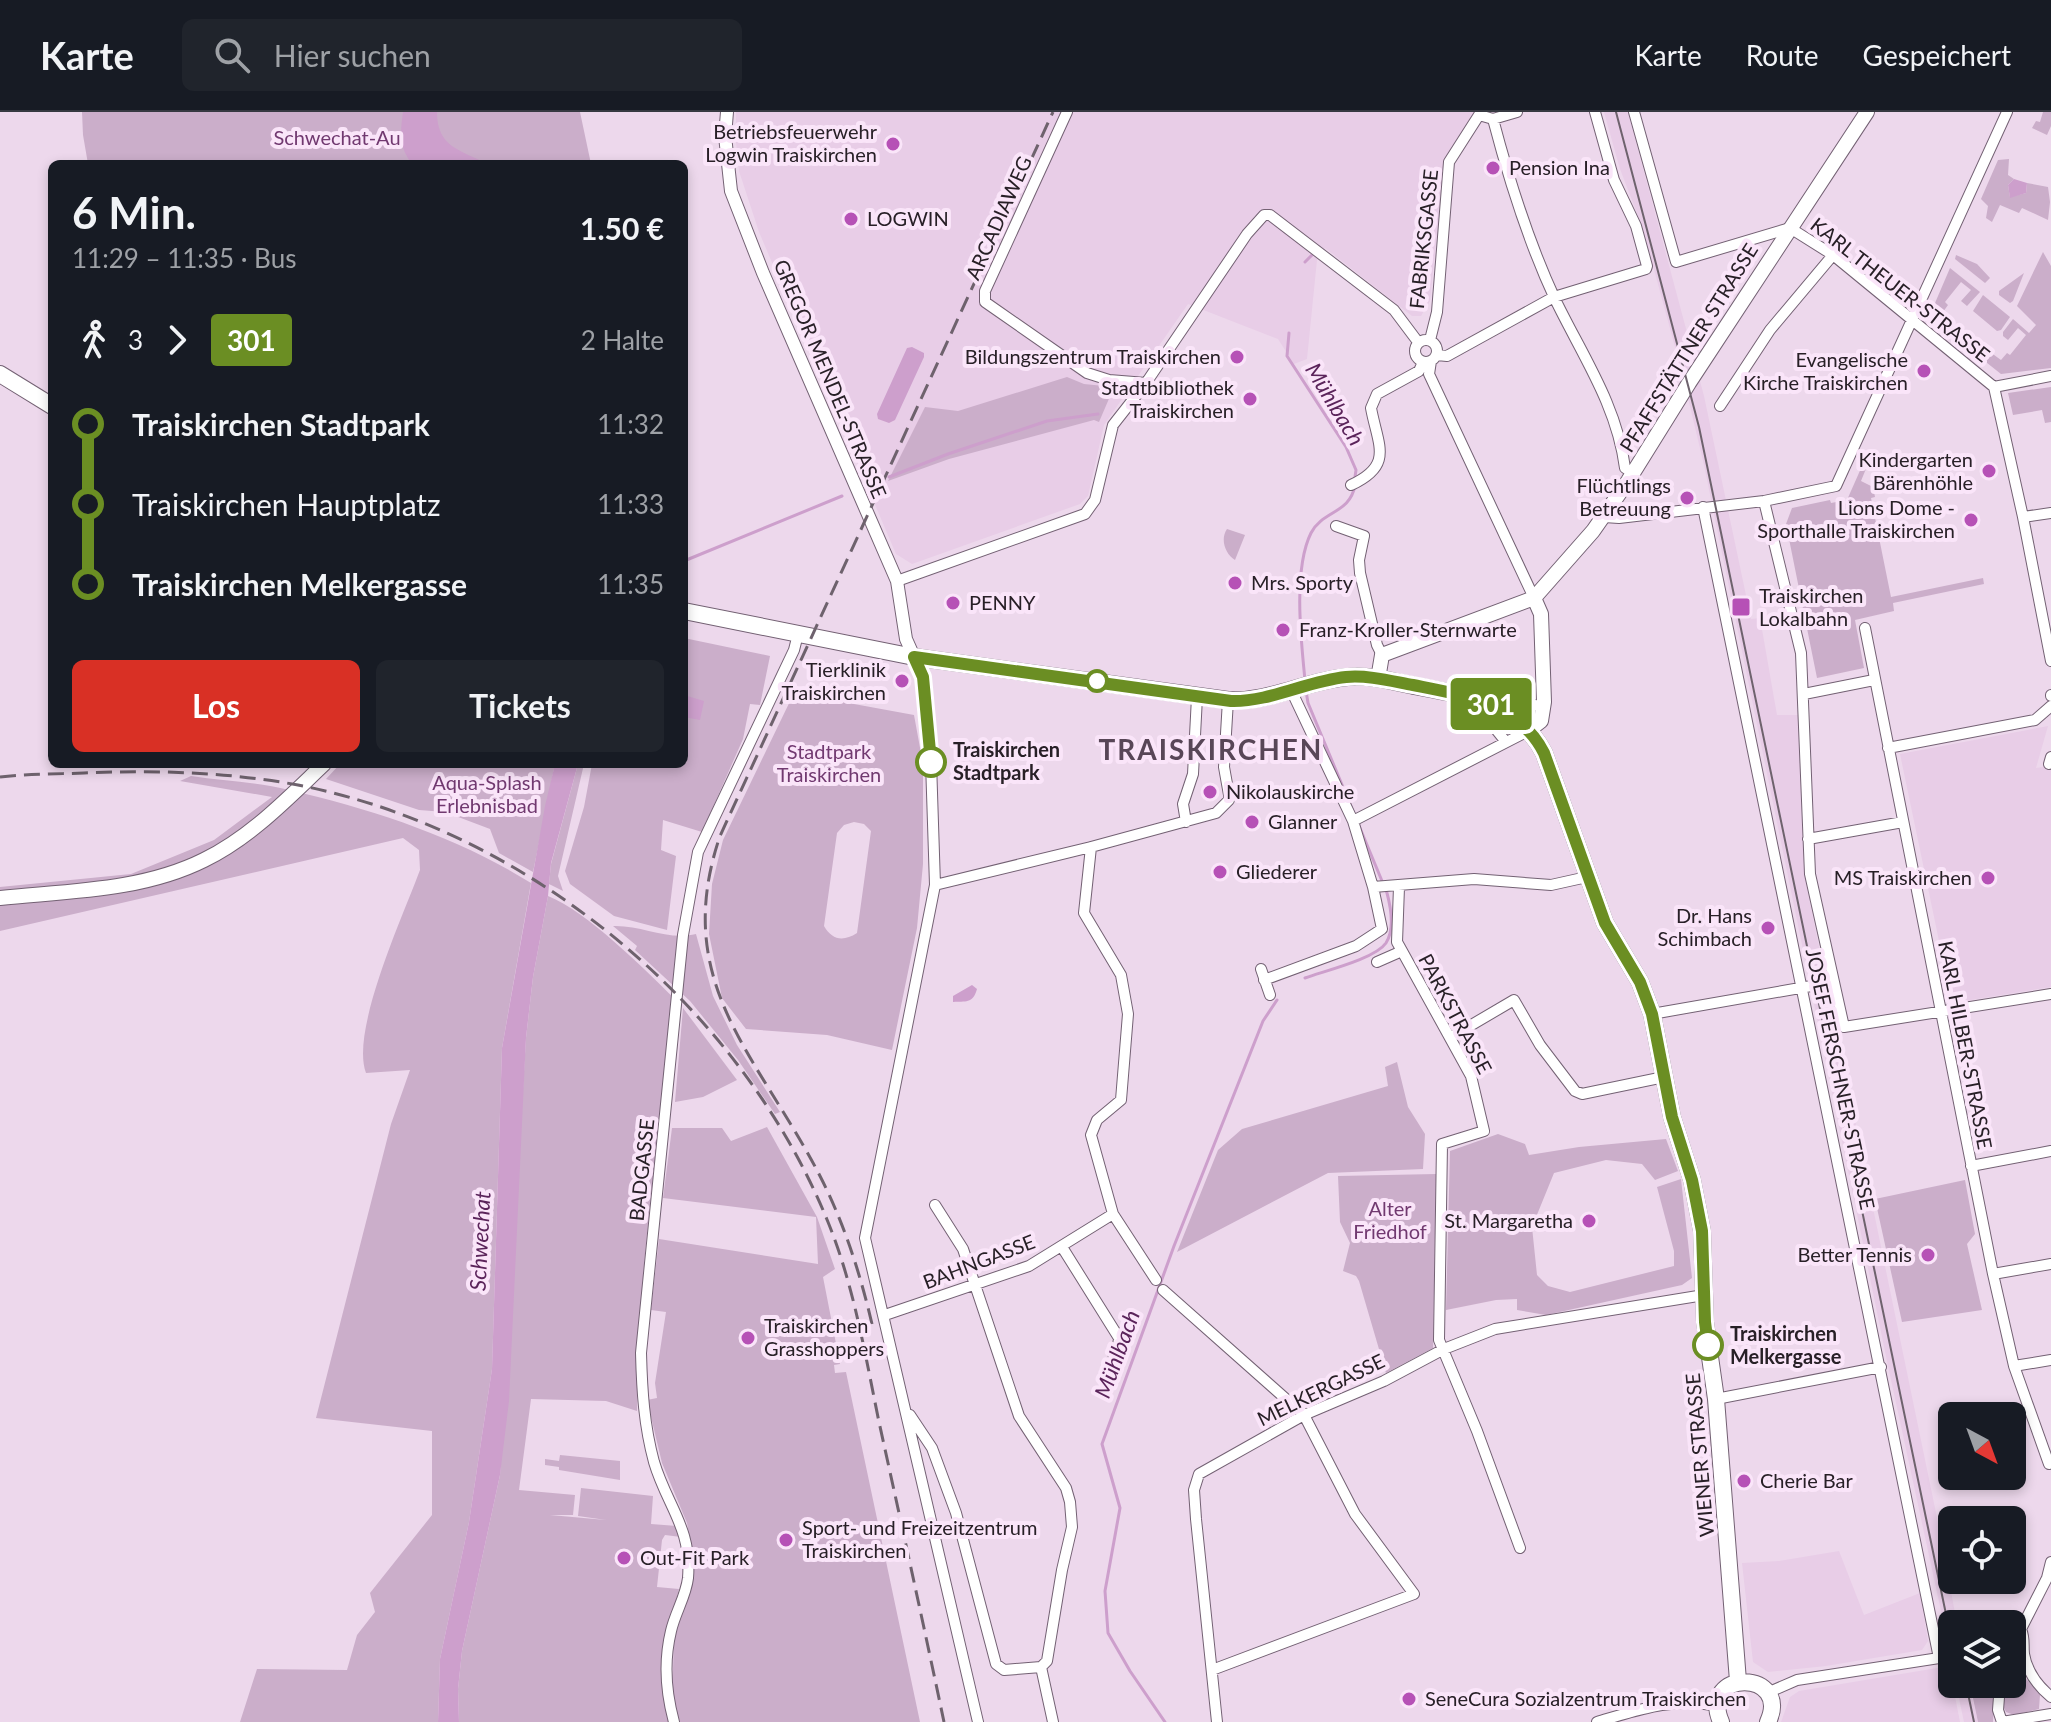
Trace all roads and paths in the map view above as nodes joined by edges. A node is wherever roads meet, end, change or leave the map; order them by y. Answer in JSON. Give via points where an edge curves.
{"nodes":[{"id":1,"x":727,"y":112,"type":"edge"},
{"id":2,"x":1067,"y":112,"type":"edge"},
{"id":3,"x":1517,"y":112,"type":"edge"},
{"id":4,"x":1595,"y":112,"type":"edge"},
{"id":5,"x":1634,"y":112,"type":"edge"},
{"id":6,"x":1867,"y":112,"type":"edge"},
{"id":7,"x":2007,"y":112,"type":"edge"},
{"id":8,"x":1493,"y":119,"type":"junction"},
{"id":9,"x":1790,"y":228,"type":"junction"},
{"id":10,"x":1833,"y":255,"type":"junction"},
{"id":11,"x":1554,"y":297,"type":"junction"},
{"id":12,"x":1912,"y":321,"type":"junction"},
{"id":13,"x":1424,"y":341,"type":"junction"},
{"id":14,"x":1430,"y":359,"type":"junction"},
{"id":15,"x":0,"y":374,"type":"edge"},
{"id":16,"x":2051,"y":376,"type":"edge"},
{"id":17,"x":1146,"y":383,"type":"junction"},
{"id":18,"x":1994,"y":387,"type":"junction"},
{"id":19,"x":48,"y":404,"type":"edge"},
{"id":20,"x":1720,"y":406,"type":"dead end"},
{"id":21,"x":1622,"y":445,"type":"junction"},
{"id":22,"x":1643,"y":458,"type":"junction"},
{"id":23,"x":1633,"y":473,"type":"junction"},
{"id":24,"x":1351,"y":485,"type":"dead end"},
{"id":25,"x":1764,"y":501,"type":"junction"},
{"id":26,"x":1703,"y":507,"type":"junction"},
{"id":27,"x":2051,"y":513,"type":"edge"},
{"id":28,"x":1604,"y":517,"type":"junction"},
{"id":29,"x":2023,"y":517,"type":"junction"},
{"id":30,"x":1336,"y":526,"type":"dead end"},
{"id":31,"x":897,"y":581,"type":"junction"},
{"id":32,"x":1534,"y":598,"type":"junction"},
{"id":33,"x":688,"y":612,"type":"edge"},
{"id":34,"x":1865,"y":628,"type":"dead end"},
{"id":35,"x":798,"y":634,"type":"junction"},
{"id":36,"x":1382,"y":655,"type":"junction"},
{"id":37,"x":914,"y":657,"type":"junction"},
{"id":38,"x":2051,"y":661,"type":"edge"},
{"id":39,"x":1378,"y":679,"type":"junction"},
{"id":40,"x":1874,"y":680,"type":"junction"},
{"id":41,"x":1300,"y":687,"type":"junction"},
{"id":42,"x":1804,"y":694,"type":"junction"},
{"id":43,"x":1197,"y":697,"type":"junction"},
{"id":44,"x":1470,"y":697,"type":"junction"},
{"id":45,"x":1495,"y":706,"type":"junction"},
{"id":46,"x":1543,"y":706,"type":"junction"},
{"id":47,"x":2051,"y":706,"type":"edge"},
{"id":48,"x":1228,"y":707,"type":"junction"},
{"id":49,"x":1528,"y":731,"type":"junction"},
{"id":50,"x":1506,"y":742,"type":"junction"},
{"id":51,"x":1888,"y":748,"type":"junction"},
{"id":52,"x":320,"y":768,"type":"edge"},
{"id":53,"x":1357,"y":819,"type":"junction"},
{"id":54,"x":1186,"y":822,"type":"junction"},
{"id":55,"x":1903,"y":822,"type":"junction"},
{"id":56,"x":1808,"y":839,"type":"junction"},
{"id":57,"x":1091,"y":847,"type":"junction"},
{"id":58,"x":1587,"y":877,"type":"junction"},
{"id":59,"x":935,"y":885,"type":"junction"},
{"id":60,"x":1386,"y":886,"type":"junction"},
{"id":61,"x":0,"y":898,"type":"edge"},
{"id":62,"x":1402,"y":951,"type":"junction"},
{"id":63,"x":1377,"y":962,"type":"dead end"},
{"id":64,"x":1834,"y":982,"type":"junction"},
{"id":65,"x":1803,"y":989,"type":"junction"},
{"id":66,"x":2051,"y":994,"type":"edge"},
{"id":67,"x":1270,"y":995,"type":"dead end"},
{"id":68,"x":1941,"y":1011,"type":"junction"},
{"id":69,"x":1652,"y":1014,"type":"junction"},
{"id":70,"x":1451,"y":1037,"type":"junction"},
{"id":71,"x":1664,"y":1077,"type":"junction"},
{"id":72,"x":2051,"y":1151,"type":"edge"},
{"id":73,"x":1971,"y":1166,"type":"junction"},
{"id":74,"x":935,"y":1205,"type":"dead end"},
{"id":75,"x":1113,"y":1214,"type":"junction"},
{"id":76,"x":1062,"y":1247,"type":"junction"},
{"id":77,"x":2051,"y":1264,"type":"edge"},
{"id":78,"x":1993,"y":1274,"type":"junction"},
{"id":79,"x":1156,"y":1280,"type":"dead end"},
{"id":80,"x":976,"y":1286,"type":"junction"},
{"id":81,"x":1163,"y":1290,"type":"dead end"},
{"id":82,"x":1704,"y":1295,"type":"junction"},
{"id":83,"x":885,"y":1315,"type":"junction"},
{"id":84,"x":1444,"y":1349,"type":"junction"},
{"id":85,"x":1113,"y":1354,"type":"dead end"},
{"id":86,"x":2051,"y":1360,"type":"edge"},
{"id":87,"x":2014,"y":1366,"type":"junction"},
{"id":88,"x":1881,"y":1367,"type":"junction"},
{"id":89,"x":1716,"y":1399,"type":"junction"},
{"id":90,"x":907,"y":1410,"type":"junction"},
{"id":91,"x":1304,"y":1415,"type":"junction"},
{"id":92,"x":2050,"y":1468,"type":"edge"},
{"id":93,"x":1520,"y":1548,"type":"dead end"},
{"id":94,"x":2051,"y":1562,"type":"edge"},
{"id":95,"x":2026,"y":1613,"type":"edge"},
{"id":96,"x":1938,"y":1653,"type":"edge"},
{"id":97,"x":1938,"y":1658,"type":"edge"},
{"id":98,"x":2026,"y":1659,"type":"edge"},
{"id":99,"x":1041,"y":1667,"type":"junction"},
{"id":100,"x":1212,"y":1670,"type":"junction"},
{"id":101,"x":1738,"y":1681,"type":"junction"},
{"id":102,"x":1767,"y":1693,"type":"junction"},
{"id":103,"x":2051,"y":1697,"type":"edge"},
{"id":104,"x":1999,"y":1698,"type":"edge"},
{"id":105,"x":1719,"y":1714,"type":"edge"},
{"id":106,"x":2051,"y":1714,"type":"edge"},
{"id":107,"x":674,"y":1722,"type":"edge"},
{"id":108,"x":978,"y":1722,"type":"edge"},
{"id":109,"x":1053,"y":1722,"type":"edge"},
{"id":110,"x":1217,"y":1722,"type":"edge"},
{"id":111,"x":1597,"y":1722,"type":"edge"},
{"id":112,"x":1768,"y":1722,"type":"edge"},
{"id":113,"x":2002,"y":1722,"type":"edge"}],
"edges":[{"from":1,"to":31,"type":"street","name":"GREGOR MENDEL-STRASSE","via":[[731,191]]},
{"from":2,"to":17,"type":"street","name":"ARCADIAWEG","via":[[985,291],[985,302],[1087,373]]},
{"from":3,"to":8,"type":"street"},
{"from":4,"to":11,"type":"street","via":[[1647,266],[1642,272]]},
{"from":5,"to":9,"type":"street","via":[[1676,262]]},
{"from":6,"to":9,"type":"main road","name":"PFAFFSTÄTTNER STRASSE"},
{"from":7,"to":12,"type":"street"},
{"from":8,"to":11,"type":"street","via":[[1510,183]]},
{"from":8,"to":13,"type":"street","name":"FABRIKSGASSE","via":[[1479,115],[1449,162],[1437,312]]},
{"from":9,"to":10,"type":"street","name":"KARL THEUER-STRASSE"},
{"from":9,"to":22,"type":"main road","name":"PFAFFSTÄTTNER STRASSE"},
{"from":10,"to":12,"type":"street","name":"KARL THEUER-STRASSE"},
{"from":10,"to":20,"type":"street","via":[[1770,330]]},
{"from":11,"to":14,"type":"street","via":[[1447,356]]},
{"from":11,"to":21,"type":"street","via":[[1606,396]]},
{"from":12,"to":18,"type":"street","name":"KARL THEUER-STRASSE"},
{"from":12,"to":25,"type":"street","via":[[1836,486]]},
{"from":13,"to":14,"type":"street","via":[[1436,346]]},
{"from":13,"to":14,"type":"street","via":[[1414,349],[1416,357]]},
{"from":13,"to":17,"type":"street","via":[[1394,310],[1264,215]]},
{"from":14,"to":24,"type":"street","via":[[1372,400],[1381,459],[1377,468]]},
{"from":14,"to":32,"type":"street","via":[[1429,374]]},
{"from":15,"to":19,"type":"main road"},
{"from":16,"to":18,"type":"street"},
{"from":17,"to":31,"type":"street","via":[[1113,425],[1095,500],[1085,514]]},
{"from":18,"to":29,"type":"street","name":"KARL THEUER-STRASSE"},
{"from":21,"to":22,"type":"street"},
{"from":21,"to":23,"type":"street","via":[[1625,468]]},
{"from":22,"to":23,"type":"main road","name":"PFAFFSTÄTTNER STRASSE"},
{"from":23,"to":28,"type":"main road","name":"PFAFFSTÄTTNER STRASSE"},
{"from":25,"to":26,"type":"street"},
{"from":25,"to":42,"type":"street","name":"JOSEF FERSCHNER-STRASSE","via":[[1801,653]]},
{"from":26,"to":28,"type":"street"},
{"from":26,"to":65,"type":"street","name":"JOSEF FERSCHNER-STRASSE"},
{"from":27,"to":29,"type":"street"},
{"from":28,"to":32,"type":"main road","name":"PFAFFSTÄTTNER STRASSE"},
{"from":29,"to":38,"type":"street","name":"KARL THEUER-STRASSE"},
{"from":30,"to":36,"type":"street","via":[[1364,536],[1360,573]]},
{"from":31,"to":37,"type":"street","name":"GREGOR MENDEL-STRASSE"},
{"from":32,"to":36,"type":"main road"},
{"from":32,"to":46,"type":"main road","via":[[1541,614]]},
{"from":33,"to":35,"type":"main road"},
{"from":34,"to":40,"type":"street","name":"KARL HILBER-STRASSE"},
{"from":35,"to":37,"type":"main road"},
{"from":35,"to":107,"type":"street","name":"BADGASSE","via":[[698,852],[683,935],[641,1353],[642,1409],[655,1465],[687,1539],[688,1581],[670,1632],[667,1663]]},
{"from":36,"to":39,"type":"main road"},
{"from":37,"to":43,"type":"main road"},
{"from":37,"to":59,"type":"street","via":[[923,677],[931,762]]},
{"from":39,"to":41,"type":"main road","via":[[1350,677]]},
{"from":39,"to":44,"type":"main road"},
{"from":40,"to":42,"type":"street"},
{"from":40,"to":51,"type":"street","name":"KARL HILBER-STRASSE"},
{"from":41,"to":48,"type":"main road"},
{"from":41,"to":53,"type":"street"},
{"from":42,"to":56,"type":"street","name":"JOSEF FERSCHNER-STRASSE"},
{"from":43,"to":48,"type":"main road"},
{"from":43,"to":54,"type":"street","via":[[1193,774],[1183,804]]},
{"from":44,"to":45,"type":"main road"},
{"from":44,"to":50,"type":"street"},
{"from":45,"to":46,"type":"street"},
{"from":45,"to":49,"type":"main road"},
{"from":46,"to":49,"type":"main road","via":[[1541,721]]},
{"from":47,"to":51,"type":"street","via":[[2035,720]]},
{"from":48,"to":54,"type":"street","via":[[1224,767],[1229,800],[1216,813]]},
{"from":49,"to":50,"type":"street"},
{"from":49,"to":58,"type":"main road","name":"WIENER STRASSE","via":[[1544,753]]},
{"from":50,"to":53,"type":"street"},
{"from":51,"to":55,"type":"street","name":"KARL HILBER-STRASSE"},
{"from":52,"to":61,"type":"main road","via":[[260,824],[204,860],[170,874],[132,884]]},
{"from":53,"to":60,"type":"street"},
{"from":54,"to":57,"type":"street"},
{"from":55,"to":56,"type":"street"},
{"from":55,"to":68,"type":"street","name":"KARL HILBER-STRASSE"},
{"from":56,"to":64,"type":"street","name":"JOSEF FERSCHNER-STRASSE","via":[[1810,874]]},
{"from":57,"to":59,"type":"street"},
{"from":57,"to":75,"type":"street","via":[[1084,913],[1121,975],[1128,1014],[1121,1100],[1097,1120],[1091,1135]]},
{"from":58,"to":60,"type":"street","via":[[1551,885],[1474,879]]},
{"from":58,"to":69,"type":"main road","name":"WIENER STRASSE"},
{"from":59,"to":83,"type":"street","via":[[865,1238]]},
{"from":60,"to":62,"type":"street"},
{"from":60,"to":67,"type":"street","via":[[1382,929],[1356,946],[1263,974]]},
{"from":62,"to":63,"type":"street"},
{"from":62,"to":70,"type":"street","name":"PARKSTRASSE"},
{"from":64,"to":65,"type":"street"},
{"from":64,"to":68,"type":"street","name":"JOSEF FERSCHNER-STRASSE","via":[[1844,1027]]},
{"from":65,"to":69,"type":"street"},
{"from":65,"to":88,"type":"street","name":"JOSEF FERSCHNER-STRASSE"},
{"from":66,"to":68,"type":"street"},
{"from":68,"to":73,"type":"street","name":"KARL HILBER-STRASSE"},
{"from":69,"to":71,"type":"main road","name":"WIENER STRASSE"},
{"from":70,"to":71,"type":"street","via":[[1514,1000],[1575,1091],[1582,1094]]},
{"from":70,"to":84,"type":"street","name":"PARKSTRASSE","via":[[1471,1076],[1484,1131],[1442,1144],[1439,1340]]},
{"from":71,"to":82,"type":"main road","name":"WIENER STRASSE","via":[[1702,1231]]},
{"from":72,"to":73,"type":"street"},
{"from":73,"to":78,"type":"street","name":"KARL HILBER-STRASSE"},
{"from":74,"to":80,"type":"street","via":[[963,1249]]},
{"from":75,"to":76,"type":"street","name":"BAHNGASSE"},
{"from":75,"to":79,"type":"street"},
{"from":76,"to":80,"type":"street","name":"BAHNGASSE"},
{"from":76,"to":85,"type":"street","via":[[1119,1338]]},
{"from":77,"to":78,"type":"street"},
{"from":78,"to":87,"type":"street","name":"KARL HILBER-STRASSE"},
{"from":80,"to":83,"type":"street","name":"BAHNGASSE"},
{"from":80,"to":99,"type":"street","via":[[1019,1416],[1066,1488],[1072,1527],[1047,1661]]},
{"from":81,"to":91,"type":"street"},
{"from":82,"to":84,"type":"street","name":"MELKERGASSE","via":[[1495,1329]]},
{"from":82,"to":89,"type":"main road","name":"WIENER STRASSE"},
{"from":83,"to":90,"type":"street"},
{"from":84,"to":91,"type":"street","name":"MELKERGASSE"},
{"from":84,"to":93,"type":"street"},
{"from":86,"to":87,"type":"street"},
{"from":87,"to":92,"type":"street","name":"KARL HILBER-STRASSE"},
{"from":88,"to":89,"type":"street"},
{"from":88,"to":96,"type":"street","name":"JOSEF FERSCHNER-STRASSE"},
{"from":89,"to":101,"type":"main road","name":"WIENER STRASSE"},
{"from":90,"to":99,"type":"street","via":[[932,1448],[956,1513],[996,1664],[1004,1670]]},
{"from":90,"to":108,"type":"street"},
{"from":91,"to":100,"type":"street","name":"MELKERGASSE","via":[[1206,1469],[1197,1480],[1196,1519]]},
{"from":91,"to":100,"type":"street","via":[[1355,1514],[1414,1594]]},
{"from":94,"to":95,"type":"street"},
{"from":97,"to":102,"type":"street","via":[[1797,1680]]},
{"from":98,"to":103,"type":"street","via":[[2036,1683]]},
{"from":99,"to":109,"type":"street"},
{"from":100,"to":110,"type":"street","name":"MELKERGASSE"},
{"from":101,"to":102,"type":"main road","via":[[1757,1684]]},
{"from":101,"to":105,"type":"main road","via":[[1723,1690]]},
{"from":102,"to":112,"type":"main road","via":[[1772,1712]]},
{"from":104,"to":113,"type":"street"},
{"from":105,"to":111,"type":"street","via":[[1697,1701],[1662,1703]]},
{"from":106,"to":113,"type":"street"}]}
